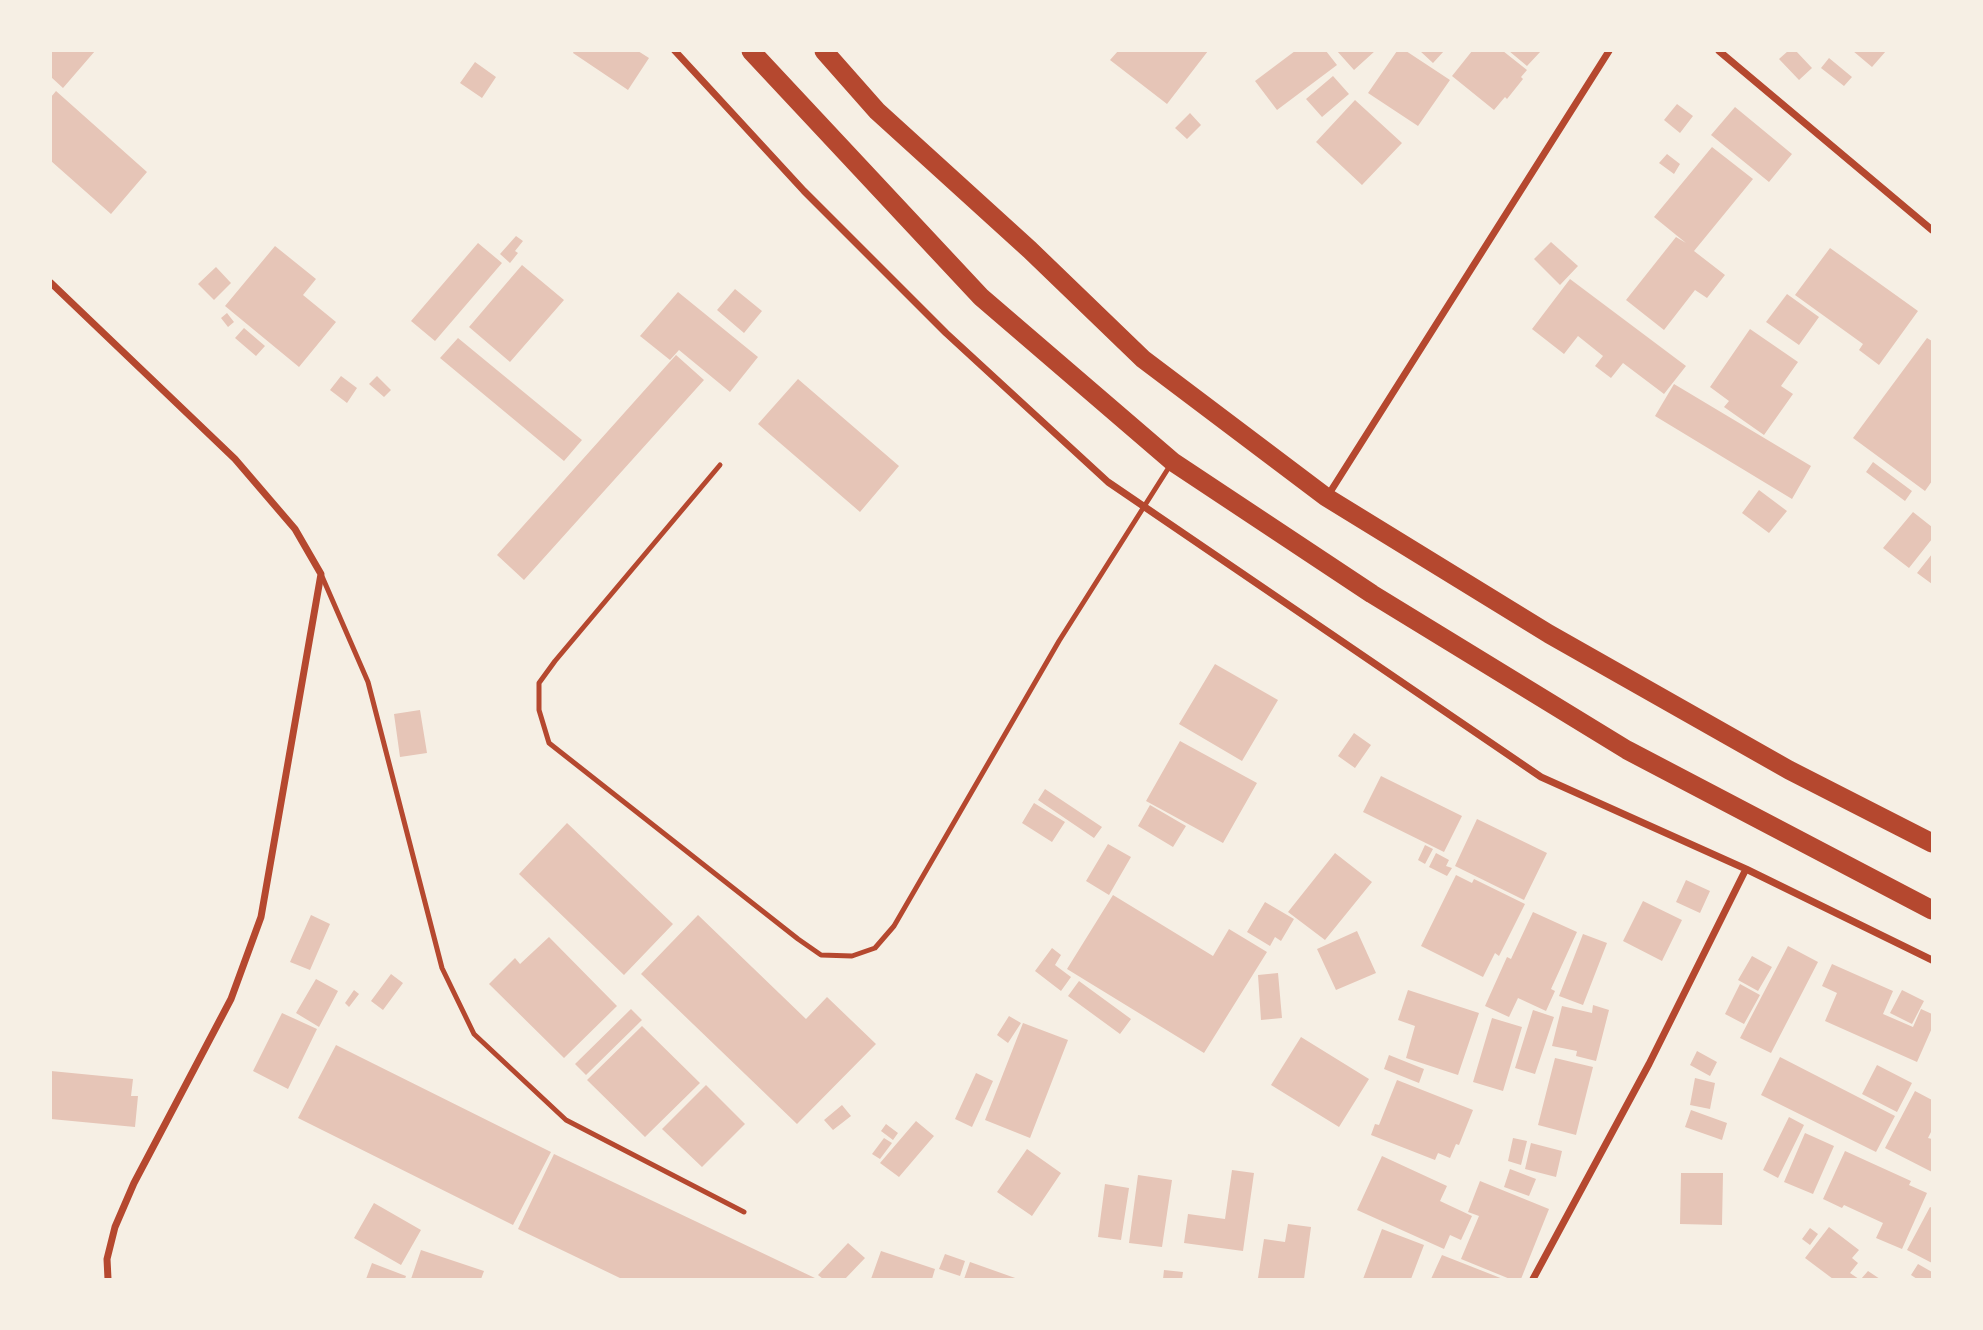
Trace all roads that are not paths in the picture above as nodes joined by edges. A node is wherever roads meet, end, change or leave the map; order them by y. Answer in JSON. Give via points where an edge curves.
{"nodes":[{"id":1,"x":675,"y":51,"type":"edge"},
{"id":2,"x":751,"y":51,"type":"edge"},
{"id":3,"x":824,"y":51,"type":"edge"},
{"id":4,"x":1609,"y":51,"type":"edge"},
{"id":5,"x":1718,"y":51,"type":"edge"},
{"id":6,"x":1932,"y":230,"type":"edge"},
{"id":7,"x":51,"y":283,"type":"edge"},
{"id":8,"x":1173,"y":462,"type":"junction"},
{"id":9,"x":720,"y":465,"type":"dead end"},
{"id":10,"x":1326,"y":497,"type":"junction"},
{"id":11,"x":1144,"y":507,"type":"junction"},
{"id":12,"x":321,"y":575,"type":"junction"},
{"id":13,"x":1932,"y":843,"type":"edge"},
{"id":14,"x":1746,"y":869,"type":"junction"},
{"id":15,"x":1932,"y":910,"type":"edge"},
{"id":16,"x":1932,"y":960,"type":"edge"},
{"id":17,"x":744,"y":1212,"type":"dead end"},
{"id":18,"x":108,"y":1279,"type":"edge"},
{"id":19,"x":1533,"y":1279,"type":"edge"}],
"edges":[{"from":1,"to":11,"type":"street","via":[[804,191],[946,333],[1108,482]]},
{"from":2,"to":8,"type":"highway","via":[[981,297]]},
{"from":3,"to":10,"type":"highway","via":[[877,111],[1143,359]]},
{"from":4,"to":10,"type":"street"},
{"from":5,"to":6,"type":"street"},
{"from":7,"to":12,"type":"street","via":[[235,459],[295,529]]},
{"from":8,"to":11,"type":"lane"},
{"from":8,"to":15,"type":"highway","via":[[1371,594],[1627,750]]},
{"from":9,"to":11,"type":"lane","via":[[555,661],[539,683],[539,710],[549,743],[821,955],[852,956],[875,948],[894,926],[1059,641]]},
{"from":10,"to":13,"type":"highway","via":[[1561,641],[1789,770]]},
{"from":11,"to":14,"type":"street","via":[[1541,777]]},
{"from":12,"to":17,"type":"lane","via":[[368,682],[442,968],[474,1034],[566,1120]]},
{"from":12,"to":18,"type":"street","via":[[261,917],[231,999],[115,1227],[107,1259]]},
{"from":14,"to":16,"type":"street"},
{"from":14,"to":19,"type":"street","via":[[1649,1064]]}]}
